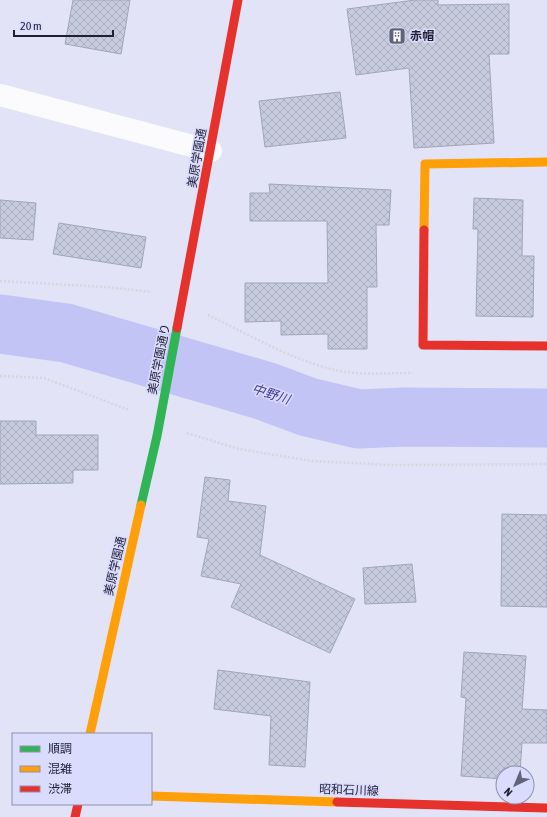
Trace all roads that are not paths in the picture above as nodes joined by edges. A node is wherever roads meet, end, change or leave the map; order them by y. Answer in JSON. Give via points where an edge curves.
{"nodes":[{"id":1,"x":238,"y":0,"type":"edge"},
{"id":2,"x":0,"y":95,"type":"edge"},
{"id":3,"x":211,"y":151,"type":"junction"},
{"id":4,"x":547,"y":162,"type":"edge"},
{"id":5,"x":179,"y":319,"type":"joint"},
{"id":6,"x":547,"y":346,"type":"edge"},
{"id":7,"x":162,"y":404,"type":"joint"},
{"id":8,"x":90,"y":733,"type":"edge"},
{"id":9,"x":152,"y":796,"type":"edge"},
{"id":10,"x":78,"y":805,"type":"edge"},
{"id":11,"x":547,"y":808,"type":"edge"},
{"id":12,"x":504,"y":812,"type":"edge"},
{"id":13,"x":75,"y":817,"type":"edge"}],
"edges":[{"from":1,"to":3,"type":"street","name":"美原学園通"},
{"from":2,"to":3,"type":"street"},
{"from":3,"to":5,"type":"street","name":"美原学園通"},
{"from":4,"to":6,"type":"street","via":[[425,164],[423,346]]},
{"from":5,"to":7,"type":"street","name":"美原学園通り"},
{"from":7,"to":8,"type":"street","name":"美原学園通"},
{"from":9,"to":12,"type":"street","name":"昭和石川線"},
{"from":10,"to":13,"type":"street"},
{"from":11,"to":12,"type":"street","name":"昭和石川線"}]}
